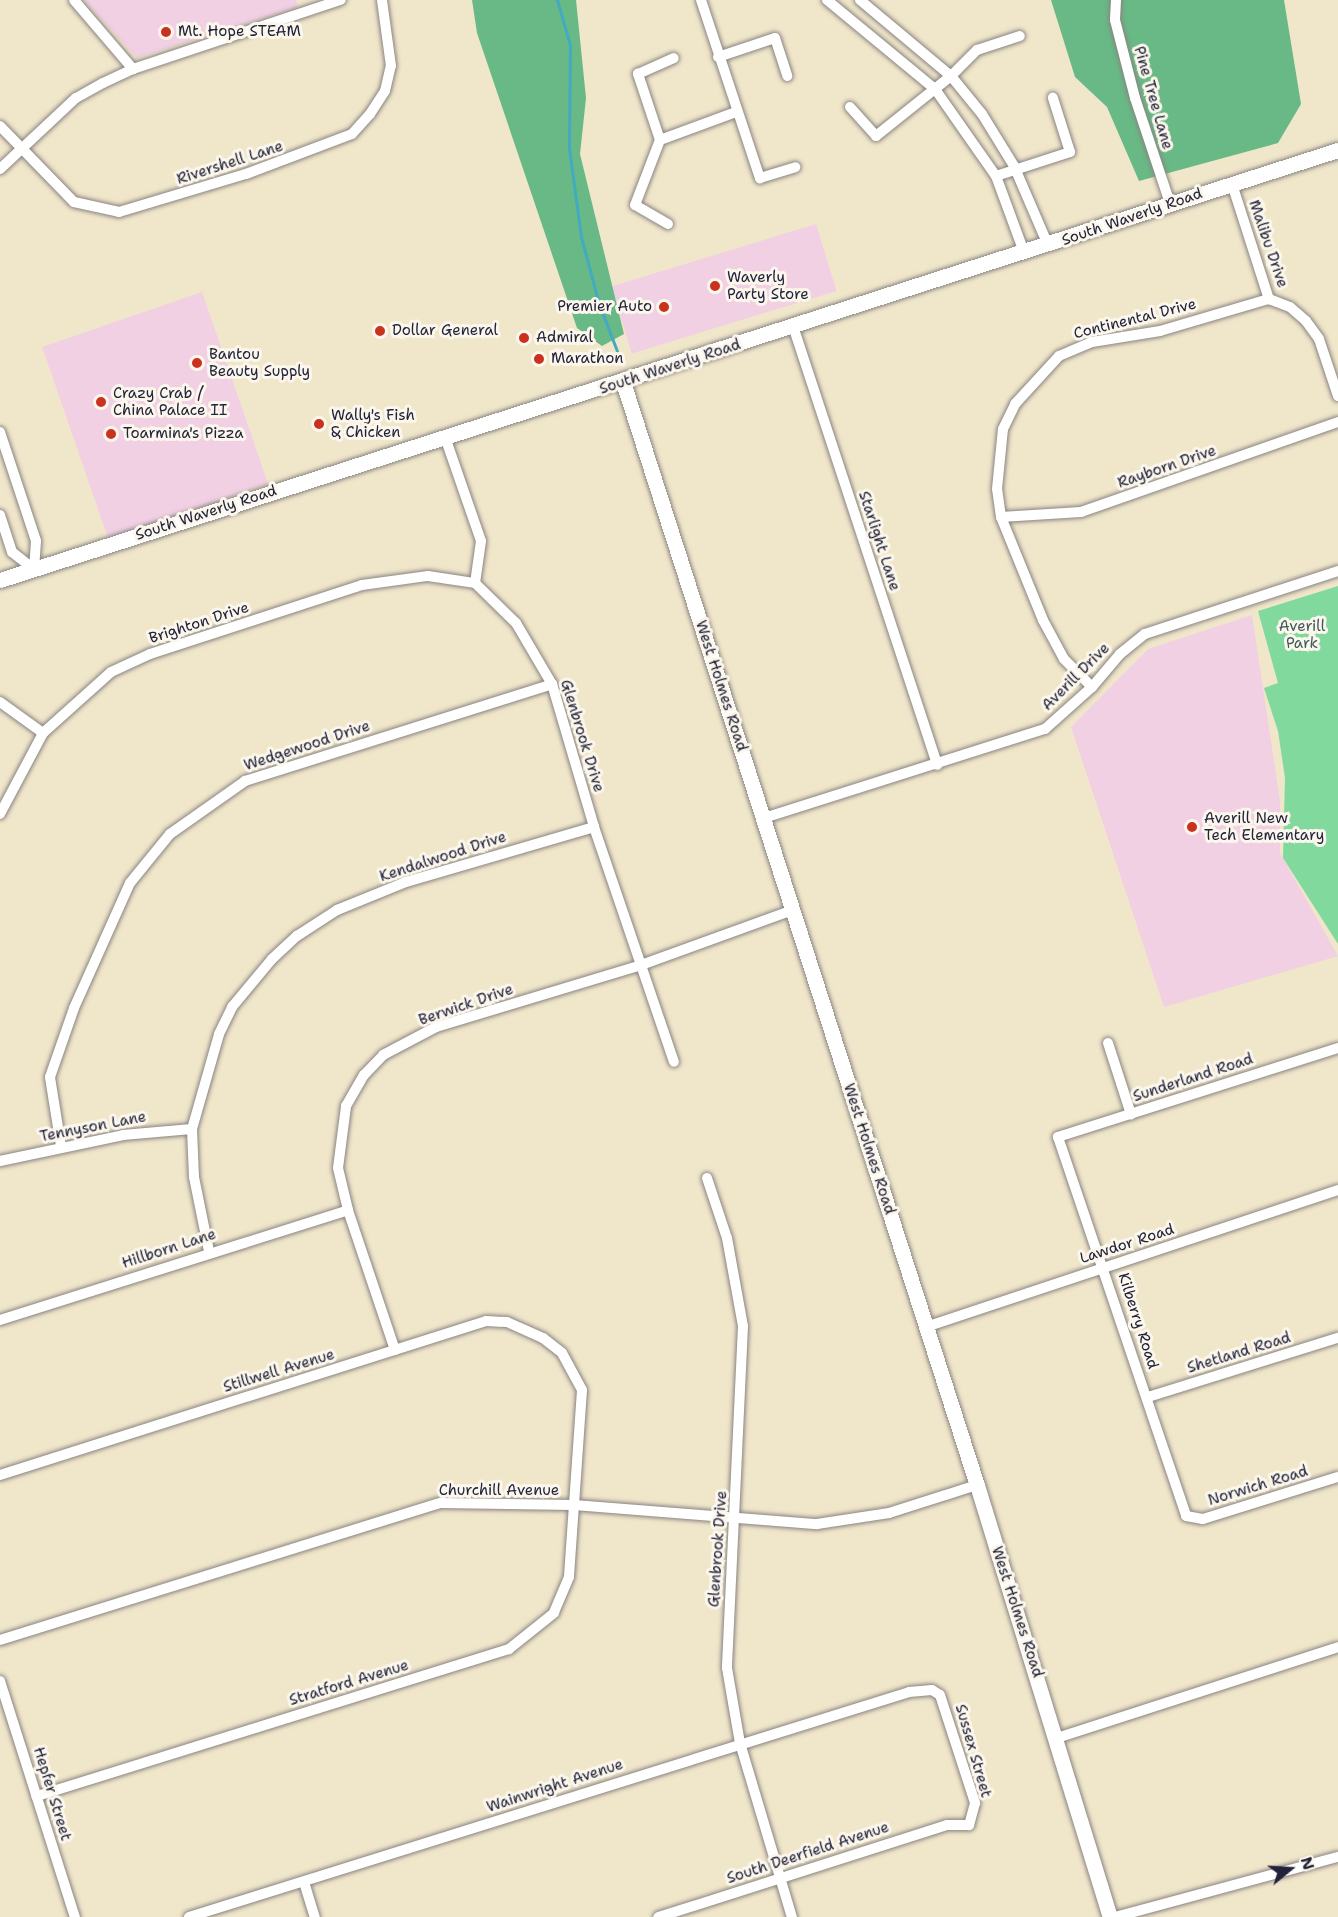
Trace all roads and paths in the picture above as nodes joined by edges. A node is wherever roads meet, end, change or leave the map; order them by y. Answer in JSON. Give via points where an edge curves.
{"nodes":[{"id":1,"x":74,"y":0,"type":"edge"},
{"id":2,"x":341,"y":0,"type":"edge"},
{"id":3,"x":382,"y":0,"type":"edge"},
{"id":4,"x":702,"y":0,"type":"edge"},
{"id":5,"x":827,"y":0,"type":"edge"},
{"id":6,"x":860,"y":0,"type":"edge"},
{"id":7,"x":1116,"y":0,"type":"edge"},
{"id":8,"x":1020,"y":36,"type":"dead end"},
{"id":9,"x":718,"y":57,"type":"junction"},
{"id":10,"x":674,"y":58,"type":"dead end"},
{"id":11,"x":133,"y":69,"type":"junction"},
{"id":12,"x":787,"y":76,"type":"dead end"},
{"id":13,"x":951,"y":76,"type":"junction"},
{"id":14,"x":935,"y":89,"type":"junction"},
{"id":15,"x":1053,"y":98,"type":"dead end"},
{"id":16,"x":850,"y":107,"type":"dead end"},
{"id":17,"x":736,"y":112,"type":"junction"},
{"id":18,"x":0,"y":126,"type":"edge"},
{"id":19,"x":660,"y":140,"type":"junction"},
{"id":20,"x":21,"y":148,"type":"junction"},
{"id":21,"x":1338,"y":150,"type":"edge"},
{"id":22,"x":795,"y":167,"type":"dead end"},
{"id":23,"x":0,"y":169,"type":"edge"},
{"id":24,"x":1016,"y":169,"type":"junction"},
{"id":25,"x":996,"y":176,"type":"junction"},
{"id":26,"x":1232,"y":184,"type":"junction"},
{"id":27,"x":1170,"y":203,"type":"junction"},
{"id":28,"x":668,"y":224,"type":"dead end"},
{"id":29,"x":1048,"y":245,"type":"junction"},
{"id":30,"x":1024,"y":252,"type":"junction"},
{"id":31,"x":1269,"y":299,"type":"junction"},
{"id":32,"x":793,"y":326,"type":"junction"},
{"id":33,"x":623,"y":382,"type":"junction"},
{"id":34,"x":1338,"y":396,"type":"edge"},
{"id":35,"x":1338,"y":422,"type":"edge"},
{"id":36,"x":0,"y":432,"type":"edge"},
{"id":37,"x":445,"y":437,"type":"junction"},
{"id":38,"x":0,"y":515,"type":"edge"},
{"id":39,"x":1001,"y":517,"type":"junction"},
{"id":40,"x":34,"y":568,"type":"junction"},
{"id":41,"x":1338,"y":571,"type":"edge"},
{"id":42,"x":0,"y":580,"type":"edge"},
{"id":43,"x":475,"y":583,"type":"junction"},
{"id":44,"x":552,"y":684,"type":"junction"},
{"id":45,"x":1092,"y":687,"type":"junction"},
{"id":46,"x":0,"y":702,"type":"edge"},
{"id":47,"x":43,"y":733,"type":"junction"},
{"id":48,"x":937,"y":765,"type":"junction"},
{"id":49,"x":0,"y":814,"type":"edge"},
{"id":50,"x":764,"y":818,"type":"junction"},
{"id":51,"x":594,"y":826,"type":"junction"},
{"id":52,"x":793,"y":910,"type":"junction"},
{"id":53,"x":641,"y":965,"type":"junction"},
{"id":54,"x":1108,"y":1043,"type":"dead end"},
{"id":55,"x":1338,"y":1048,"type":"edge"},
{"id":56,"x":674,"y":1062,"type":"dead end"},
{"id":57,"x":1131,"y":1114,"type":"junction"},
{"id":58,"x":192,"y":1130,"type":"junction"},
{"id":59,"x":1058,"y":1137,"type":"joint"},
{"id":60,"x":61,"y":1146,"type":"junction"},
{"id":61,"x":0,"y":1161,"type":"edge"},
{"id":62,"x":707,"y":1178,"type":"dead end"},
{"id":63,"x":1338,"y":1190,"type":"edge"},
{"id":64,"x":348,"y":1210,"type":"junction"},
{"id":65,"x":209,"y":1251,"type":"junction"},
{"id":66,"x":1105,"y":1268,"type":"junction"},
{"id":67,"x":0,"y":1320,"type":"edge"},
{"id":68,"x":926,"y":1327,"type":"junction"},
{"id":69,"x":1338,"y":1338,"type":"edge"},
{"id":70,"x":395,"y":1350,"type":"junction"},
{"id":71,"x":562,"y":1353,"type":"joint"},
{"id":72,"x":1148,"y":1397,"type":"junction"},
{"id":73,"x":0,"y":1474,"type":"edge"},
{"id":74,"x":1338,"y":1477,"type":"edge"},
{"id":75,"x":977,"y":1485,"type":"junction"},
{"id":76,"x":574,"y":1505,"type":"junction"},
{"id":77,"x":1186,"y":1516,"type":"joint"},
{"id":78,"x":734,"y":1519,"type":"junction"},
{"id":79,"x":0,"y":1640,"type":"edge"},
{"id":80,"x":1338,"y":1647,"type":"edge"},
{"id":81,"x":0,"y":1681,"type":"edge"},
{"id":82,"x":932,"y":1690,"type":"joint"},
{"id":83,"x":1057,"y":1738,"type":"junction"},
{"id":84,"x":740,"y":1743,"type":"junction"},
{"id":85,"x":36,"y":1796,"type":"junction"},
{"id":86,"x":969,"y":1825,"type":"joint"},
{"id":87,"x":1338,"y":1857,"type":"edge"},
{"id":88,"x":780,"y":1877,"type":"junction"},
{"id":89,"x":304,"y":1882,"type":"junction"},
{"id":90,"x":75,"y":1917,"type":"edge"},
{"id":91,"x":189,"y":1917,"type":"edge"},
{"id":92,"x":315,"y":1917,"type":"edge"},
{"id":93,"x":658,"y":1917,"type":"edge"},
{"id":94,"x":792,"y":1917,"type":"edge"},
{"id":95,"x":1110,"y":1917,"type":"edge"},
{"id":96,"x":1115,"y":1917,"type":"edge"}],
"edges":[{"from":1,"to":11,"type":"street"},
{"from":2,"to":11,"type":"street"},
{"from":3,"to":20,"type":"street","name":"Rivershell Lane","via":[[391,48],[386,91],[352,134],[314,151],[119,212],[74,202]]},
{"from":4,"to":9,"type":"street"},
{"from":5,"to":14,"type":"street"},
{"from":6,"to":13,"type":"street"},
{"from":7,"to":27,"type":"street","name":"Pine Tree Lane","via":[[1115,20],[1134,98]]},
{"from":8,"to":13,"type":"street","via":[[977,50]]},
{"from":9,"to":12,"type":"street","via":[[775,38]]},
{"from":9,"to":17,"type":"street"},
{"from":10,"to":19,"type":"street","via":[[638,74]]},
{"from":11,"to":20,"type":"street","via":[[76,98]]},
{"from":13,"to":14,"type":"street"},
{"from":13,"to":24,"type":"street","via":[[982,114]]},
{"from":14,"to":16,"type":"street","via":[[876,136]]},
{"from":14,"to":25,"type":"street"},
{"from":15,"to":24,"type":"street","via":[[1070,152]]},
{"from":17,"to":19,"type":"street"},
{"from":17,"to":22,"type":"street","via":[[760,178]]},
{"from":18,"to":20,"type":"street","name":"Rivershell Lane"},
{"from":19,"to":28,"type":"street","via":[[635,205]]},
{"from":20,"to":23,"type":"street"},
{"from":21,"to":26,"type":"street","name":"South Waverly Road"},
{"from":24,"to":25,"type":"street"},
{"from":24,"to":29,"type":"street"},
{"from":25,"to":30,"type":"street"},
{"from":26,"to":27,"type":"street","name":"South Waverly Road"},
{"from":26,"to":31,"type":"street","name":"Malibu Drive"},
{"from":27,"to":29,"type":"street","name":"South Waverly Road"},
{"from":29,"to":30,"type":"street","name":"South Waverly Road"},
{"from":30,"to":32,"type":"street","name":"South Waverly Road"},
{"from":31,"to":34,"type":"street","name":"Malibu Drive","via":[[1290,307],[1313,330]]},
{"from":31,"to":39,"type":"street","name":"Continental Drive","via":[[1160,331],[1092,342],[1059,356],[1015,404],[1004,429],[997,489]]},
{"from":32,"to":33,"type":"street","name":"South Waverly Road"},
{"from":32,"to":48,"type":"street","name":"Starlight Lane"},
{"from":33,"to":37,"type":"street","name":"South Waverly Road"},
{"from":33,"to":50,"type":"street","name":"West Holmes Road"},
{"from":35,"to":39,"type":"street","name":"Rayborn Drive","via":[[1081,512]]},
{"from":36,"to":40,"type":"street","via":[[36,541]]},
{"from":37,"to":40,"type":"street","name":"South Waverly Road"},
{"from":37,"to":43,"type":"street","via":[[481,541]]},
{"from":38,"to":40,"type":"street","via":[[12,552]]},
{"from":39,"to":45,"type":"street","name":"Continental Drive","via":[[1043,620],[1064,659]]},
{"from":40,"to":42,"type":"street","name":"South Waverly Road"},
{"from":41,"to":45,"type":"street","name":"Averill Drive","via":[[1145,634],[1120,654]]},
{"from":43,"to":44,"type":"street","name":"Glenbrook Drive","via":[[516,623]]},
{"from":43,"to":47,"type":"street","name":"Brighton Drive","via":[[428,576],[362,585],[150,654],[111,672]]},
{"from":44,"to":51,"type":"street","name":"Glenbrook Drive"},
{"from":44,"to":60,"type":"street","name":"Wedgewood Drive","via":[[245,781],[170,834],[130,884],[74,1008],[50,1077]]},
{"from":45,"to":48,"type":"street","name":"Averill Drive","via":[[1045,729]]},
{"from":46,"to":47,"type":"street"},
{"from":47,"to":49,"type":"street","name":"Brighton Drive"},
{"from":48,"to":50,"type":"street","name":"Averill Drive"},
{"from":50,"to":52,"type":"street","name":"West Holmes Road"},
{"from":51,"to":53,"type":"street","name":"Glenbrook Drive"},
{"from":51,"to":58,"type":"street","name":"Kendalwood Drive","via":[[406,882],[337,910],[297,936],[232,1007],[205,1072]]},
{"from":52,"to":53,"type":"street","name":"Berwick Drive"},
{"from":52,"to":68,"type":"street","name":"West Holmes Road"},
{"from":53,"to":56,"type":"street","name":"Glenbrook Drive"},
{"from":53,"to":64,"type":"street","name":"Berwick Drive","via":[[436,1028],[383,1055],[352,1094],[342,1123],[338,1168]]},
{"from":54,"to":57,"type":"street"},
{"from":55,"to":57,"type":"street","name":"Sunderland Road"},
{"from":57,"to":59,"type":"street","name":"Sunderland Road"},
{"from":58,"to":60,"type":"street","name":"Tennyson Lane","via":[[149,1131]]},
{"from":58,"to":65,"type":"street","name":"Kendalwood Drive","via":[[194,1177]]},
{"from":59,"to":66,"type":"street","name":"Kilberry Road"},
{"from":60,"to":61,"type":"street","name":"Tennyson Lane"},
{"from":62,"to":78,"type":"street","name":"Glenbrook Drive","via":[[727,1238],[743,1326]]},
{"from":63,"to":66,"type":"street","name":"Lawdor Road"},
{"from":64,"to":65,"type":"street","name":"Hillborn Lane"},
{"from":64,"to":70,"type":"street","name":"Berwick Drive"},
{"from":65,"to":67,"type":"street","name":"Hillborn Lane"},
{"from":66,"to":68,"type":"street","name":"Lawdor Road"},
{"from":66,"to":72,"type":"street","name":"Kilberry Road"},
{"from":68,"to":75,"type":"street","name":"West Holmes Road"},
{"from":69,"to":72,"type":"street","name":"Shetland Road"},
{"from":70,"to":71,"type":"street","name":"Stillwell Avenue","via":[[486,1321],[507,1322],[531,1331]]},
{"from":70,"to":73,"type":"street","name":"Stillwell Avenue"},
{"from":71,"to":76,"type":"street","name":"Stratford Avenue","via":[[582,1390]]},
{"from":72,"to":77,"type":"street","name":"Kilberry Road","via":[[1175,1492]]},
{"from":74,"to":77,"type":"street","name":"Norwich Road","via":[[1203,1519]]},
{"from":75,"to":78,"type":"street","name":"Churchill Avenue","via":[[863,1518],[817,1524]]},
{"from":75,"to":83,"type":"street","name":"West Holmes Road"},
{"from":76,"to":78,"type":"street","name":"Churchill Avenue"},
{"from":76,"to":79,"type":"street","name":"Churchill Avenue","via":[[441,1503]]},
{"from":76,"to":85,"type":"street","name":"Stratford Avenue","via":[[569,1577],[562,1596],[554,1613],[509,1649]]},
{"from":78,"to":84,"type":"street","name":"Glenbrook Drive","via":[[726,1668]]},
{"from":80,"to":83,"type":"street"},
{"from":81,"to":85,"type":"street","name":"Hepfer Street"},
{"from":82,"to":84,"type":"street","name":"Wainwright Avenue","via":[[909,1692]]},
{"from":82,"to":86,"type":"street","name":"Sussex Street","via":[[940,1695],[975,1803]]},
{"from":83,"to":95,"type":"street","name":"West Holmes Road"},
{"from":84,"to":88,"type":"street","name":"Glenbrook Drive"},
{"from":84,"to":89,"type":"street","name":"Wainwright Avenue"},
{"from":85,"to":90,"type":"street","name":"Hepfer Street"},
{"from":86,"to":88,"type":"street","name":"South Deerfield Avenue","via":[[947,1825]]},
{"from":87,"to":96,"type":"street"},
{"from":88,"to":93,"type":"street","name":"South Deerfield Avenue"},
{"from":88,"to":94,"type":"street","name":"Glenbrook Drive"},
{"from":89,"to":91,"type":"street","name":"Wainwright Avenue"},
{"from":89,"to":92,"type":"street"}]}
